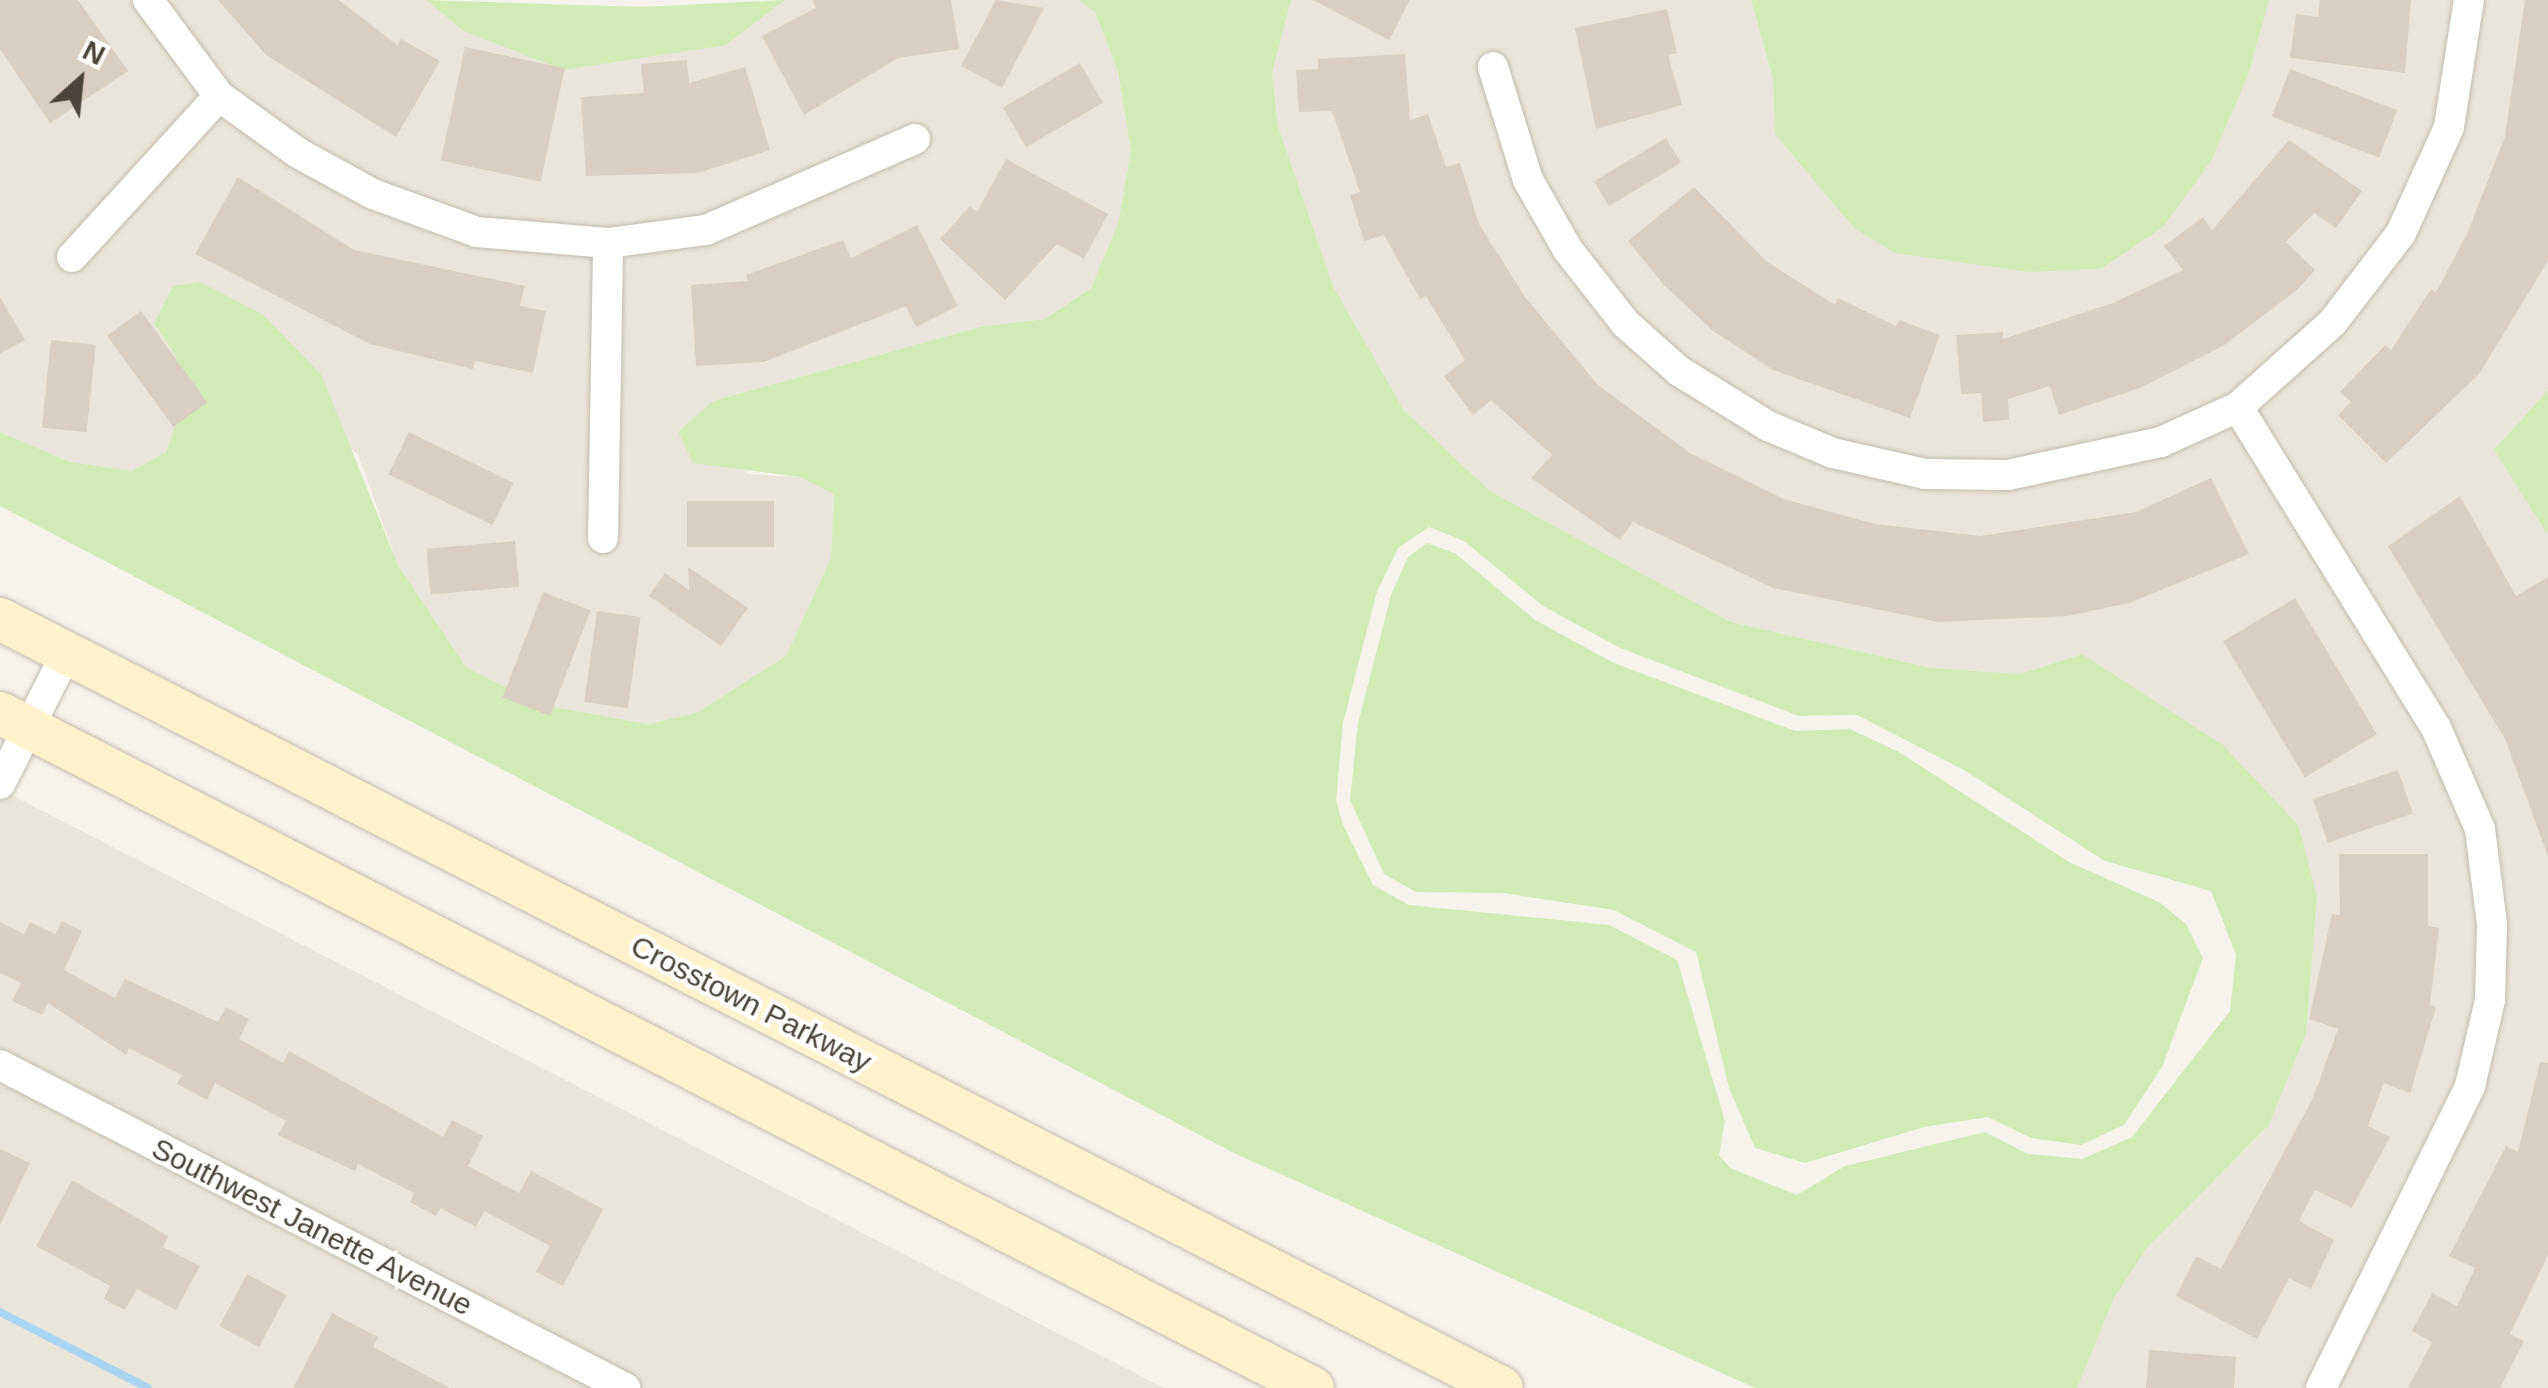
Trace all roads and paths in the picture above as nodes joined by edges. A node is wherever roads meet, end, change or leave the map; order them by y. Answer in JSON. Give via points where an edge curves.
{"nodes":[{"id":1,"x":148,"y":0,"type":"edge"},
{"id":2,"x":2469,"y":0,"type":"edge"},
{"id":3,"x":1493,"y":67,"type":"dead end"},
{"id":4,"x":219,"y":96,"type":"junction"},
{"id":5,"x":916,"y":139,"type":"dead end"},
{"id":6,"x":608,"y":243,"type":"junction"},
{"id":7,"x":72,"y":257,"type":"dead end"},
{"id":8,"x":2238,"y":407,"type":"junction"},
{"id":9,"x":603,"y":538,"type":"dead end"},
{"id":10,"x":0,"y":619,"type":"edge"},
{"id":11,"x":66,"y":654,"type":"junction"},
{"id":12,"x":15,"y":721,"type":"edge"},
{"id":13,"x":0,"y":784,"type":"edge"},
{"id":14,"x":0,"y":1066,"type":"edge"},
{"id":15,"x":625,"y":1388,"type":"edge"},
{"id":16,"x":1313,"y":1388,"type":"edge"},
{"id":17,"x":1502,"y":1388,"type":"edge"},
{"id":18,"x":2320,"y":1388,"type":"edge"}],
"edges":[{"from":1,"to":4,"type":"street"},
{"from":2,"to":8,"type":"street","via":[[2449,127],[2401,233],[2333,322]]},
{"from":3,"to":8,"type":"street","via":[[1528,180],[1568,250],[1626,324],[1680,372],[1768,426],[1833,453],[1925,474],[2008,475],[2161,442]]},
{"from":4,"to":6,"type":"street","via":[[372,194],[476,232]]},
{"from":4,"to":7,"type":"street"},
{"from":5,"to":6,"type":"street","via":[[706,230]]},
{"from":6,"to":9,"type":"street"},
{"from":8,"to":18,"type":"street","via":[[2436,728],[2480,829],[2492,924],[2490,1000],[2470,1086]]},
{"from":10,"to":11,"type":"main road","name":"Crosstown Parkway"},
{"from":11,"to":12,"type":"street"},
{"from":11,"to":17,"type":"main road","name":"Crosstown Parkway"},
{"from":12,"to":13,"type":"street"},
{"from":12,"to":16,"type":"main road"},
{"from":14,"to":15,"type":"street","name":"Southwest Janette Avenue"}]}
